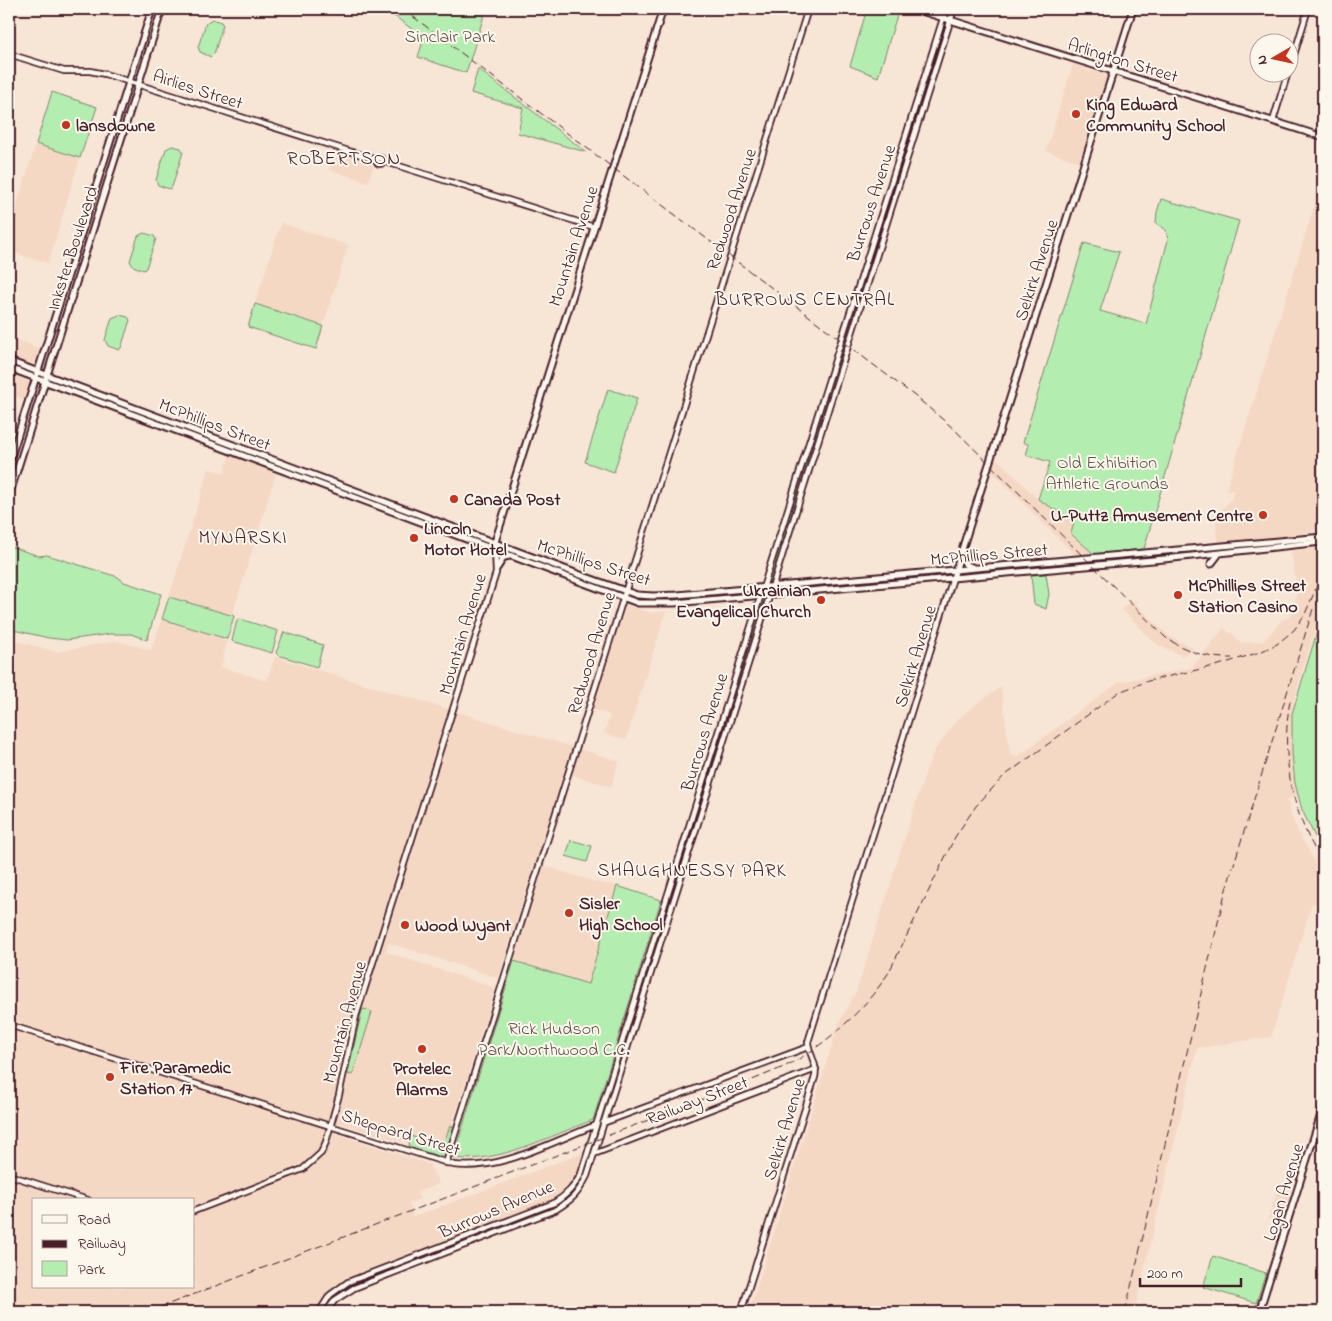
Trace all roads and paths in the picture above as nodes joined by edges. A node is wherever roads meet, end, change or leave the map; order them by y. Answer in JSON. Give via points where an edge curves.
{"nodes":[{"id":1,"x":152,"y":9,"type":"edge"},
{"id":2,"x":162,"y":9,"type":"edge"},
{"id":3,"x":663,"y":9,"type":"edge"},
{"id":4,"x":808,"y":9,"type":"edge"},
{"id":5,"x":915,"y":9,"type":"edge"},
{"id":6,"x":946,"y":9,"type":"edge"},
{"id":7,"x":954,"y":9,"type":"edge"},
{"id":8,"x":1133,"y":9,"type":"edge"},
{"id":9,"x":1308,"y":9,"type":"edge"},
{"id":10,"x":944,"y":18,"type":"junction"},
{"id":11,"x":950,"y":20,"type":"junction"},
{"id":12,"x":1300,"y":35,"type":"edge"},
{"id":13,"x":9,"y":54,"type":"edge"},
{"id":14,"x":1114,"y":72,"type":"junction"},
{"id":15,"x":129,"y":82,"type":"junction"},
{"id":16,"x":1285,"y":82,"type":"edge"},
{"id":17,"x":138,"y":85,"type":"junction"},
{"id":18,"x":1273,"y":121,"type":"junction"},
{"id":19,"x":1323,"y":137,"type":"edge"},
{"id":20,"x":594,"y":227,"type":"junction"},
{"id":21,"x":9,"y":361,"type":"edge"},
{"id":22,"x":9,"y":368,"type":"edge"},
{"id":23,"x":38,"y":372,"type":"junction"},
{"id":24,"x":46,"y":376,"type":"junction"},
{"id":25,"x":36,"y":378,"type":"junction"},
{"id":26,"x":44,"y":382,"type":"junction"},
{"id":27,"x":9,"y":463,"type":"edge"},
{"id":28,"x":9,"y":496,"type":"edge"},
{"id":29,"x":1323,"y":540,"type":"edge"},
{"id":30,"x":495,"y":542,"type":"junction"},
{"id":31,"x":495,"y":550,"type":"junction"},
{"id":32,"x":1163,"y":552,"type":"junction"},
{"id":33,"x":962,"y":553,"type":"junction"},
{"id":34,"x":1220,"y":553,"type":"junction"},
{"id":35,"x":512,"y":556,"type":"junction"},
{"id":36,"x":1116,"y":556,"type":"junction"},
{"id":37,"x":1164,"y":559,"type":"junction"},
{"id":38,"x":1115,"y":563,"type":"junction"},
{"id":39,"x":1211,"y":564,"type":"dead end"},
{"id":40,"x":1003,"y":566,"type":"junction"},
{"id":41,"x":497,"y":568,"type":"junction"},
{"id":42,"x":976,"y":568,"type":"junction"},
{"id":43,"x":957,"y":570,"type":"junction"},
{"id":44,"x":1004,"y":574,"type":"junction"},
{"id":45,"x":954,"y":578,"type":"junction"},
{"id":46,"x":772,"y":586,"type":"junction"},
{"id":47,"x":763,"y":588,"type":"junction"},
{"id":48,"x":625,"y":590,"type":"junction"},
{"id":49,"x":769,"y":594,"type":"junction"},
{"id":50,"x":761,"y":595,"type":"junction"},
{"id":51,"x":623,"y":598,"type":"junction"},
{"id":52,"x":9,"y":1025,"type":"edge"},
{"id":53,"x":808,"y":1047,"type":"junction"},
{"id":54,"x":816,"y":1069,"type":"junction"},
{"id":55,"x":1323,"y":1108,"type":"edge"},
{"id":56,"x":603,"y":1123,"type":"junction"},
{"id":57,"x":596,"y":1125,"type":"junction"},
{"id":58,"x":331,"y":1126,"type":"junction"},
{"id":59,"x":588,"y":1152,"type":"junction"},
{"id":60,"x":594,"y":1154,"type":"junction"},
{"id":61,"x":446,"y":1162,"type":"junction"},
{"id":62,"x":9,"y":1175,"type":"edge"},
{"id":63,"x":82,"y":1198,"type":"edge"},
{"id":64,"x":195,"y":1211,"type":"edge"},
{"id":65,"x":318,"y":1312,"type":"edge"},
{"id":66,"x":326,"y":1312,"type":"edge"},
{"id":67,"x":741,"y":1312,"type":"edge"},
{"id":68,"x":1259,"y":1312,"type":"edge"}],
"edges":[{"from":1,"to":15,"type":"main road","name":"Inkster Boulevard"},
{"from":2,"to":17,"type":"main road","name":"Inkster Boulevard"},
{"from":3,"to":20,"type":"main road","name":"Mountain Avenue"},
{"from":4,"to":48,"type":"street","name":"Redwood Avenue"},
{"from":5,"to":10,"type":"main road","name":"Arlington Street"},
{"from":6,"to":10,"type":"street","name":"Burrows Avenue"},
{"from":7,"to":11,"type":"street","name":"Burrows Avenue"},
{"from":8,"to":14,"type":"main road","name":"Selkirk Avenue"},
{"from":9,"to":12,"type":"street"},
{"from":10,"to":11,"type":"main road","name":"Arlington Street"},
{"from":10,"to":47,"type":"street","name":"Burrows Avenue"},
{"from":11,"to":14,"type":"main road","name":"Arlington Street"},
{"from":11,"to":46,"type":"street","name":"Burrows Avenue"},
{"from":13,"to":15,"type":"street","name":"Airlies Street","via":[[64,71],[97,72]]},
{"from":14,"to":18,"type":"main road","name":"Arlington Street"},
{"from":14,"to":33,"type":"main road","name":"Selkirk Avenue"},
{"from":15,"to":17,"type":"street","name":"Airlies Street"},
{"from":15,"to":23,"type":"main road","name":"Inkster Boulevard"},
{"from":16,"to":18,"type":"street"},
{"from":17,"to":20,"type":"street","name":"Airlies Street","via":[[377,160],[381,158],[384,162]]},
{"from":17,"to":24,"type":"main road","name":"Inkster Boulevard"},
{"from":18,"to":19,"type":"main road","name":"Arlington Street"},
{"from":20,"to":30,"type":"main road","name":"Mountain Avenue"},
{"from":21,"to":23,"type":"main road","name":"McPhillips Street"},
{"from":22,"to":25,"type":"main road","name":"McPhillips Street"},
{"from":23,"to":24,"type":"main road","name":"McPhillips Street"},
{"from":23,"to":25,"type":"main road","name":"Inkster Boulevard"},
{"from":24,"to":26,"type":"main road","name":"Inkster Boulevard"},
{"from":24,"to":30,"type":"main road","name":"McPhillips Street"},
{"from":25,"to":26,"type":"main road","name":"McPhillips Street"},
{"from":25,"to":27,"type":"main road","name":"Inkster Boulevard"},
{"from":26,"to":28,"type":"main road","name":"Inkster Boulevard"},
{"from":26,"to":31,"type":"main road","name":"McPhillips Street"},
{"from":29,"to":32,"type":"main road","name":"McPhillips Street"},
{"from":29,"to":34,"type":"main road","name":"McPhillips Street"},
{"from":30,"to":31,"type":"street","name":"Mountain Avenue"},
{"from":30,"to":48,"type":"main road","name":"McPhillips Street"},
{"from":31,"to":35,"type":"main road","name":"McPhillips Street"},
{"from":31,"to":41,"type":"street","name":"Mountain Avenue"},
{"from":32,"to":36,"type":"main road","name":"McPhillips Street"},
{"from":32,"to":37,"type":"main road"},
{"from":33,"to":42,"type":"main road","via":[[965,564]]},
{"from":33,"to":43,"type":"main road","name":"Selkirk Avenue"},
{"from":34,"to":37,"type":"main road","name":"McPhillips Street"},
{"from":34,"to":39,"type":"main road"},
{"from":35,"to":41,"type":"main road","via":[[504,557]]},
{"from":35,"to":51,"type":"main road","name":"McPhillips Street"},
{"from":36,"to":38,"type":"main road"},
{"from":36,"to":40,"type":"main road","name":"McPhillips Street"},
{"from":37,"to":38,"type":"main road","name":"McPhillips Street"},
{"from":38,"to":44,"type":"main road","name":"McPhillips Street"},
{"from":40,"to":42,"type":"main road","name":"McPhillips Street"},
{"from":40,"to":44,"type":"main road"},
{"from":41,"to":58,"type":"street","name":"Mountain Avenue","via":[[356,1016]]},
{"from":42,"to":43,"type":"main road","name":"McPhillips Street"},
{"from":43,"to":45,"type":"main road","name":"Selkirk Avenue"},
{"from":43,"to":46,"type":"main road","name":"McPhillips Street"},
{"from":44,"to":45,"type":"main road","name":"McPhillips Street"},
{"from":45,"to":49,"type":"main road","name":"McPhillips Street"},
{"from":45,"to":53,"type":"street","name":"Selkirk Avenue"},
{"from":46,"to":47,"type":"main road","name":"McPhillips Street"},
{"from":46,"to":49,"type":"street","name":"Burrows Avenue"},
{"from":47,"to":48,"type":"main road","name":"McPhillips Street","via":[[653,596]]},
{"from":47,"to":50,"type":"street","name":"Burrows Avenue"},
{"from":48,"to":51,"type":"street","name":"Redwood Avenue"},
{"from":49,"to":50,"type":"main road","name":"McPhillips Street"},
{"from":49,"to":56,"type":"street","name":"Burrows Avenue"},
{"from":50,"to":51,"type":"main road","name":"McPhillips Street","via":[[651,604]]},
{"from":50,"to":57,"type":"street","name":"Burrows Avenue"},
{"from":51,"to":61,"type":"street","name":"Redwood Avenue"},
{"from":52,"to":58,"type":"street","name":"Sheppard Street"},
{"from":53,"to":54,"type":"street","name":"Selkirk Avenue"},
{"from":53,"to":56,"type":"street","name":"Sheppard Street"},
{"from":54,"to":60,"type":"street","name":"Railway Street"},
{"from":54,"to":67,"type":"street","name":"Selkirk Avenue"},
{"from":55,"to":68,"type":"main road","name":"Logan Avenue"},
{"from":56,"to":57,"type":"street","name":"Sheppard Street"},
{"from":56,"to":60,"type":"street","name":"Burrows Avenue"},
{"from":57,"to":59,"type":"street","name":"Burrows Avenue"},
{"from":57,"to":61,"type":"street","name":"Sheppard Street","via":[[497,1162],[463,1166]]},
{"from":58,"to":61,"type":"street","name":"Sheppard Street"},
{"from":58,"to":64,"type":"street","name":"Mountain Avenue","via":[[321,1153],[303,1169]]},
{"from":59,"to":60,"type":"street"},
{"from":59,"to":65,"type":"street","name":"Burrows Avenue","via":[[574,1188],[554,1203],[348,1282],[330,1295]]},
{"from":60,"to":66,"type":"street","name":"Burrows Avenue","via":[[579,1192],[569,1202],[354,1288],[335,1300]]},
{"from":62,"to":63,"type":"street"}]}
